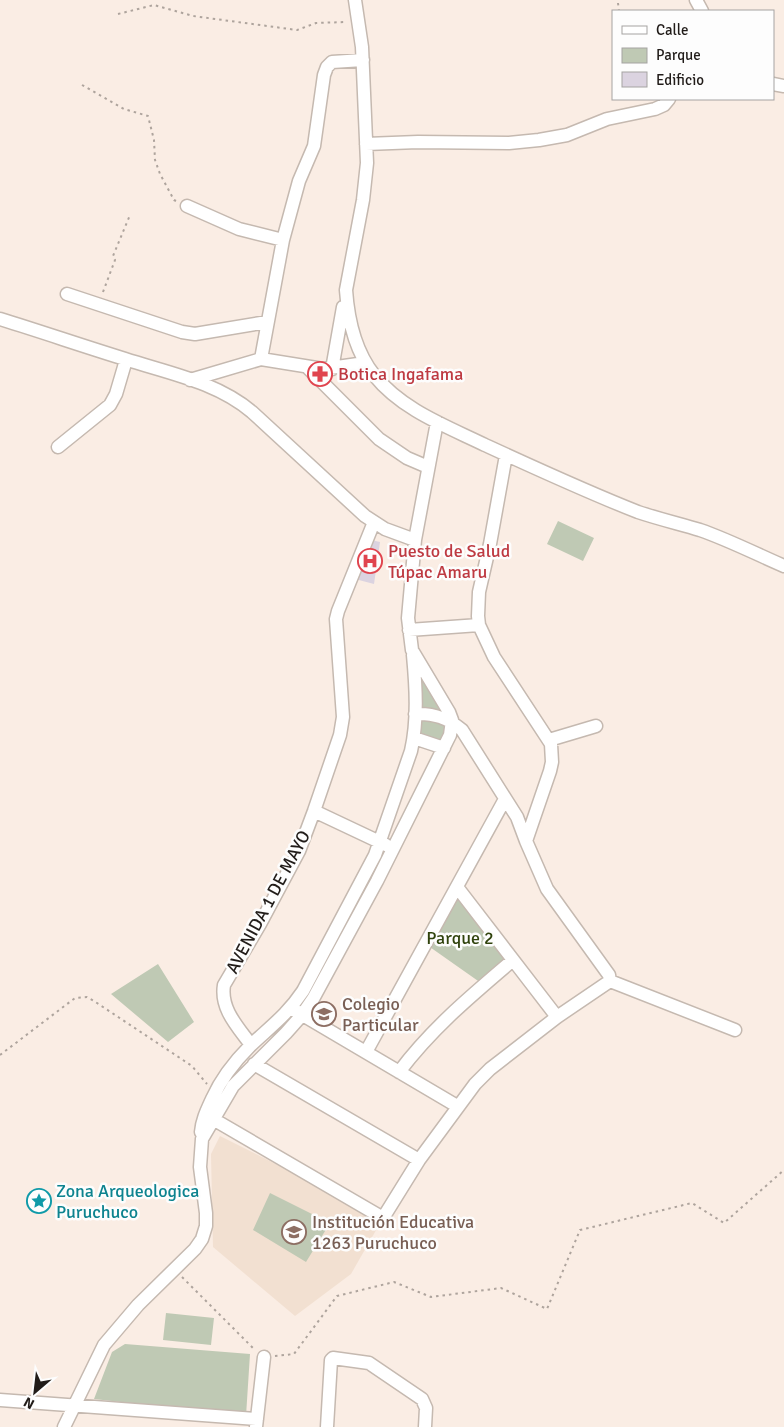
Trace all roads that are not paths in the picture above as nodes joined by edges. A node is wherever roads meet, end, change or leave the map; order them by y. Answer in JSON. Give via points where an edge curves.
{"nodes":[{"id":1,"x":355,"y":0,"type":"edge"},
{"id":2,"x":362,"y":60,"type":"junction"},
{"id":3,"x":668,"y":100,"type":"edge"},
{"id":4,"x":366,"y":144,"type":"junction"},
{"id":5,"x":187,"y":206,"type":"road end"},
{"id":6,"x":283,"y":240,"type":"junction"},
{"id":7,"x":346,"y":290,"type":"junction"},
{"id":8,"x":67,"y":294,"type":"dead end"},
{"id":9,"x":0,"y":319,"type":"edge"},
{"id":10,"x":267,"y":322,"type":"junction"},
{"id":11,"x":261,"y":359,"type":"junction"},
{"id":12,"x":126,"y":360,"type":"junction"},
{"id":13,"x":365,"y":362,"type":"junction"},
{"id":14,"x":308,"y":368,"type":"junction"},
{"id":15,"x":332,"y":369,"type":"junction"},
{"id":16,"x":190,"y":380,"type":"junction"},
{"id":17,"x":437,"y":422,"type":"junction"},
{"id":18,"x":58,"y":447,"type":"dead end"},
{"id":19,"x":506,"y":455,"type":"junction"},
{"id":20,"x":428,"y":467,"type":"junction"},
{"id":21,"x":374,"y":522,"type":"junction"},
{"id":22,"x":415,"y":540,"type":"junction"},
{"id":23,"x":784,"y":566,"type":"edge"},
{"id":24,"x":479,"y":625,"type":"junction"},
{"id":25,"x":409,"y":630,"type":"junction"},
{"id":26,"x":412,"y":650,"type":"junction"},
{"id":27,"x":415,"y":714,"type":"junction"},
{"id":28,"x":452,"y":720,"type":"junction"},
{"id":29,"x":596,"y":726,"type":"dead end"},
{"id":30,"x":414,"y":738,"type":"junction"},
{"id":31,"x":549,"y":740,"type":"junction"},
{"id":32,"x":444,"y":748,"type":"junction"},
{"id":33,"x":505,"y":799,"type":"junction"},
{"id":34,"x":314,"y":811,"type":"junction"},
{"id":35,"x":380,"y":842,"type":"junction"},
{"id":36,"x":526,"y":842,"type":"junction"},
{"id":37,"x":394,"y":849,"type":"junction"},
{"id":38,"x":457,"y":887,"type":"junction"},
{"id":39,"x":513,"y":960,"type":"junction"},
{"id":40,"x":610,"y":981,"type":"junction"},
{"id":41,"x":297,"y":1011,"type":"junction"},
{"id":42,"x":557,"y":1017,"type":"junction"},
{"id":43,"x":735,"y":1030,"type":"dead end"},
{"id":44,"x":251,"y":1045,"type":"junction"},
{"id":45,"x":366,"y":1052,"type":"junction"},
{"id":46,"x":254,"y":1064,"type":"junction"},
{"id":47,"x":399,"y":1072,"type":"junction"},
{"id":48,"x":457,"y":1106,"type":"junction"},
{"id":49,"x":213,"y":1119,"type":"junction"},
{"id":50,"x":201,"y":1144,"type":"junction"},
{"id":51,"x":419,"y":1160,"type":"junction"},
{"id":52,"x":264,"y":1357,"type":"road end"},
{"id":53,"x":0,"y":1400,"type":"edge"},
{"id":54,"x":76,"y":1405,"type":"junction"},
{"id":55,"x":256,"y":1423,"type":"edge"},
{"id":56,"x":64,"y":1427,"type":"edge"},
{"id":57,"x":327,"y":1427,"type":"edge"},
{"id":58,"x":425,"y":1427,"type":"edge"}],
"edges":[{"from":1,"to":2,"type":"street"},
{"from":2,"to":4,"type":"street"},
{"from":2,"to":6,"type":"street","via":[[332,62],[327,68],[314,146],[299,181]]},
{"from":3,"to":4,"type":"street","via":[[656,108],[606,120],[566,135],[538,140]]},
{"from":4,"to":7,"type":"street","via":[[363,200]]},
{"from":5,"to":6,"type":"street","via":[[239,229]]},
{"from":6,"to":10,"type":"street"},
{"from":7,"to":13,"type":"street","via":[[350,324]]},
{"from":7,"to":15,"type":"street"},
{"from":8,"to":10,"type":"street","via":[[195,334]]},
{"from":9,"to":12,"type":"street"},
{"from":10,"to":11,"type":"street"},
{"from":11,"to":14,"type":"street"},
{"from":11,"to":16,"type":"street"},
{"from":12,"to":16,"type":"street"},
{"from":12,"to":18,"type":"street","via":[[110,405]]},
{"from":13,"to":15,"type":"street"},
{"from":13,"to":17,"type":"street","via":[[397,397]]},
{"from":14,"to":15,"type":"street"},
{"from":14,"to":20,"type":"street","via":[[379,439],[406,458]]},
{"from":16,"to":21,"type":"street","via":[[215,388],[243,404],[340,495]]},
{"from":17,"to":19,"type":"street"},
{"from":17,"to":20,"type":"street"},
{"from":19,"to":23,"type":"street","via":[[639,512],[701,531]]},
{"from":19,"to":24,"type":"street","via":[[478,592]]},
{"from":20,"to":22,"type":"street"},
{"from":21,"to":22,"type":"street"},
{"from":21,"to":34,"type":"street","name":"AVENIDA 1 DE MAYO","via":[[338,611],[336,633],[343,717]]},
{"from":22,"to":25,"type":"street","via":[[408,602]]},
{"from":24,"to":25,"type":"street"},
{"from":24,"to":31,"type":"street","via":[[494,657]]},
{"from":25,"to":26,"type":"street"},
{"from":26,"to":27,"type":"street"},
{"from":26,"to":28,"type":"street"},
{"from":27,"to":28,"type":"street","via":[[425,713]]},
{"from":27,"to":30,"type":"street"},
{"from":28,"to":32,"type":"street"},
{"from":28,"to":33,"type":"street","via":[[462,730]]},
{"from":29,"to":31,"type":"street"},
{"from":30,"to":32,"type":"street"},
{"from":30,"to":35,"type":"street"},
{"from":31,"to":36,"type":"street","via":[[552,752],[550,771]]},
{"from":32,"to":37,"type":"street"},
{"from":33,"to":36,"type":"street","via":[[517,817]]},
{"from":33,"to":38,"type":"street"},
{"from":34,"to":35,"type":"street"},
{"from":34,"to":44,"type":"street","name":"AVENIDA 1 DE MAYO","via":[[299,851],[224,985],[224,1003]]},
{"from":35,"to":37,"type":"street"},
{"from":35,"to":41,"type":"street"},
{"from":36,"to":40,"type":"street","via":[[547,889],[609,975]]},
{"from":37,"to":41,"type":"street","via":[[322,983]]},
{"from":38,"to":39,"type":"street"},
{"from":38,"to":45,"type":"street"},
{"from":39,"to":42,"type":"street"},
{"from":39,"to":47,"type":"street","via":[[452,1012]]},
{"from":40,"to":42,"type":"street"},
{"from":40,"to":43,"type":"street"},
{"from":41,"to":44,"type":"street"},
{"from":41,"to":45,"type":"street"},
{"from":41,"to":46,"type":"street"},
{"from":42,"to":48,"type":"street","via":[[490,1069]]},
{"from":44,"to":50,"type":"street","via":[[214,1093],[202,1125]]},
{"from":45,"to":47,"type":"street"},
{"from":46,"to":49,"type":"street","via":[[233,1086]]},
{"from":46,"to":51,"type":"street"},
{"from":47,"to":48,"type":"street"},
{"from":48,"to":51,"type":"street"},
{"from":49,"to":50,"type":"street"},
{"from":49,"to":51,"type":"street","via":[[383,1218]]},
{"from":50,"to":54,"type":"street","via":[[200,1166],[206,1213],[202,1239],[104,1345]]},
{"from":52,"to":55,"type":"street"},
{"from":53,"to":54,"type":"street"},
{"from":54,"to":55,"type":"street"},
{"from":54,"to":56,"type":"street"},
{"from":57,"to":58,"type":"street","via":[[331,1360],[334,1358],[369,1363],[422,1399],[426,1408]]}]}
